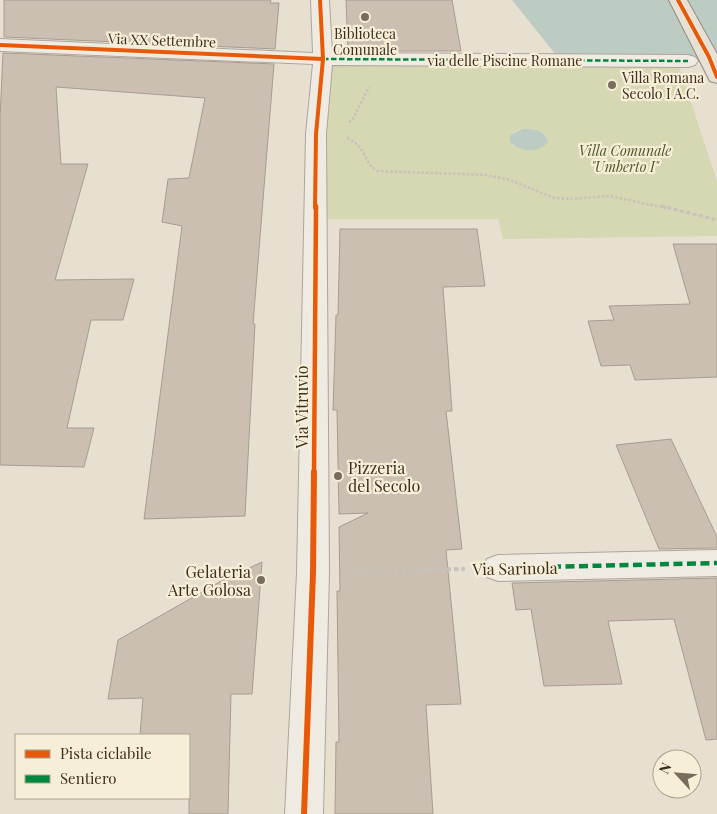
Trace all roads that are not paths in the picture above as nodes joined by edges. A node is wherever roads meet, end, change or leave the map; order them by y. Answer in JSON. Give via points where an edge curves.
{"nodes":[{"id":1,"x":320,"y":0,"type":"edge"},
{"id":2,"x":678,"y":0,"type":"edge"},
{"id":3,"x":695,"y":0,"type":"edge"},
{"id":4,"x":707,"y":16,"type":"dead end"},
{"id":5,"x":0,"y":45,"type":"edge"},
{"id":6,"x":323,"y":58,"type":"junction"},
{"id":7,"x":688,"y":61,"type":"dead end"},
{"id":8,"x":717,"y":77,"type":"edge"},
{"id":9,"x":717,"y":563,"type":"edge"},
{"id":10,"x":498,"y":568,"type":"road end"},
{"id":11,"x":304,"y":814,"type":"edge"}],
"edges":[{"from":1,"to":6,"type":"street","name":"Via Vitruvio"},
{"from":2,"to":8,"type":"main road"},
{"from":3,"to":4,"type":"main road"},
{"from":5,"to":6,"type":"street","name":"Via XX Settembre"},
{"from":6,"to":7,"type":"street","name":"via delle Piscine Romane"},
{"from":6,"to":11,"type":"street","name":"Via Vitruvio","via":[[314,573]]},
{"from":9,"to":10,"type":"street","name":"Via Sarinola"}]}
